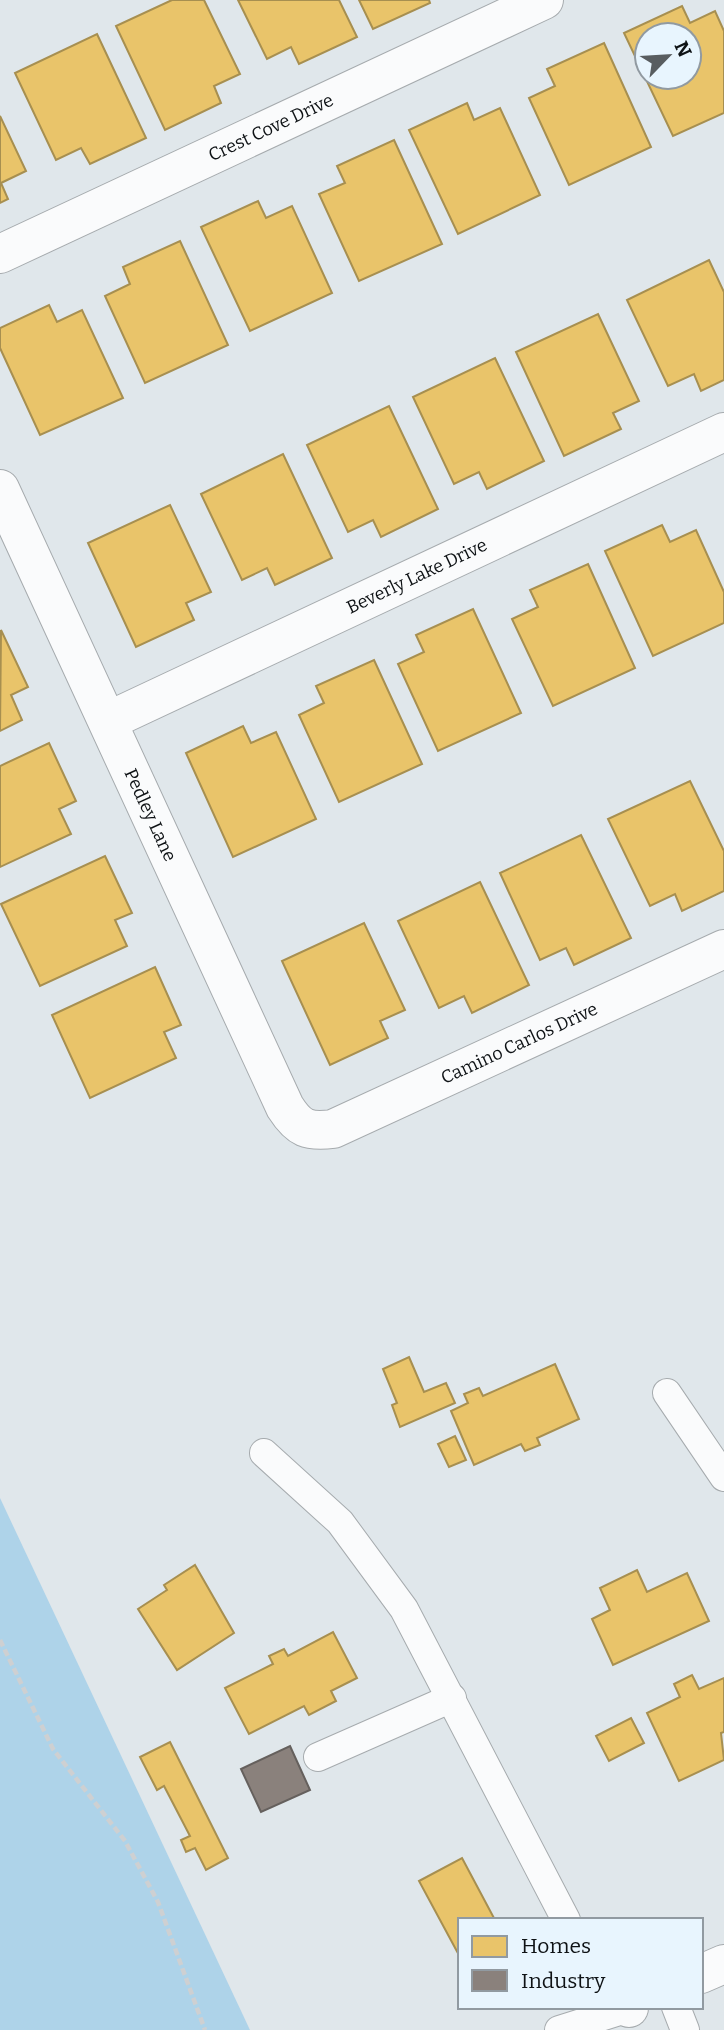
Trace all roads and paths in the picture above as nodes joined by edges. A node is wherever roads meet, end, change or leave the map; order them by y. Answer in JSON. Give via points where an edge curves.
{"nodes":[{"id":1,"x":544,"y":0,"type":"edge"},
{"id":2,"x":0,"y":254,"type":"edge"},
{"id":3,"x":724,"y":432,"type":"edge"},
{"id":4,"x":0,"y":489,"type":"edge"},
{"id":5,"x":108,"y":720,"type":"junction"},
{"id":6,"x":724,"y":949,"type":"edge"},
{"id":7,"x":312,"y":1132,"type":"joint"},
{"id":8,"x":667,"y":1393,"type":"dead end"},
{"id":9,"x":264,"y":1453,"type":"dead end"},
{"id":10,"x":724,"y":1477,"type":"edge"},
{"id":11,"x":0,"y":1640,"type":"edge"},
{"id":12,"x":452,"y":1698,"type":"junction"},
{"id":13,"x":318,"y":1757,"type":"dead end"},
{"id":14,"x":565,"y":1918,"type":"edge"},
{"id":15,"x":724,"y":1964,"type":"edge"},
{"id":16,"x":703,"y":1973,"type":"edge"},
{"id":17,"x":623,"y":2009,"type":"edge"},
{"id":18,"x":629,"y":2009,"type":"edge"},
{"id":19,"x":677,"y":2009,"type":"edge"},
{"id":20,"x":205,"y":2030,"type":"edge"},
{"id":21,"x":559,"y":2030,"type":"edge"},
{"id":22,"x":634,"y":2030,"type":"edge"},
{"id":23,"x":685,"y":2030,"type":"edge"}],
"edges":[{"from":1,"to":2,"type":"street","name":"Crest Cove Drive"},
{"from":3,"to":5,"type":"street","name":"Beverly Lake Drive"},
{"from":4,"to":5,"type":"street","name":"Pedley Lane"},
{"from":5,"to":7,"type":"street","name":"Pedley Lane","via":[[285,1107],[300,1128]]},
{"from":6,"to":7,"type":"street","name":"Camino Carlos Drive","via":[[333,1129]]},
{"from":8,"to":10,"type":"lane"},
{"from":9,"to":12,"type":"lane","via":[[340,1522],[374,1564]]},
{"from":11,"to":20,"type":"path","via":[[52,1749],[125,1841],[158,1902]]},
{"from":12,"to":13,"type":"lane"},
{"from":12,"to":14,"type":"lane"},
{"from":15,"to":16,"type":"street"},
{"from":17,"to":21,"type":"lane"},
{"from":18,"to":22,"type":"lane"},
{"from":19,"to":23,"type":"lane"}]}
